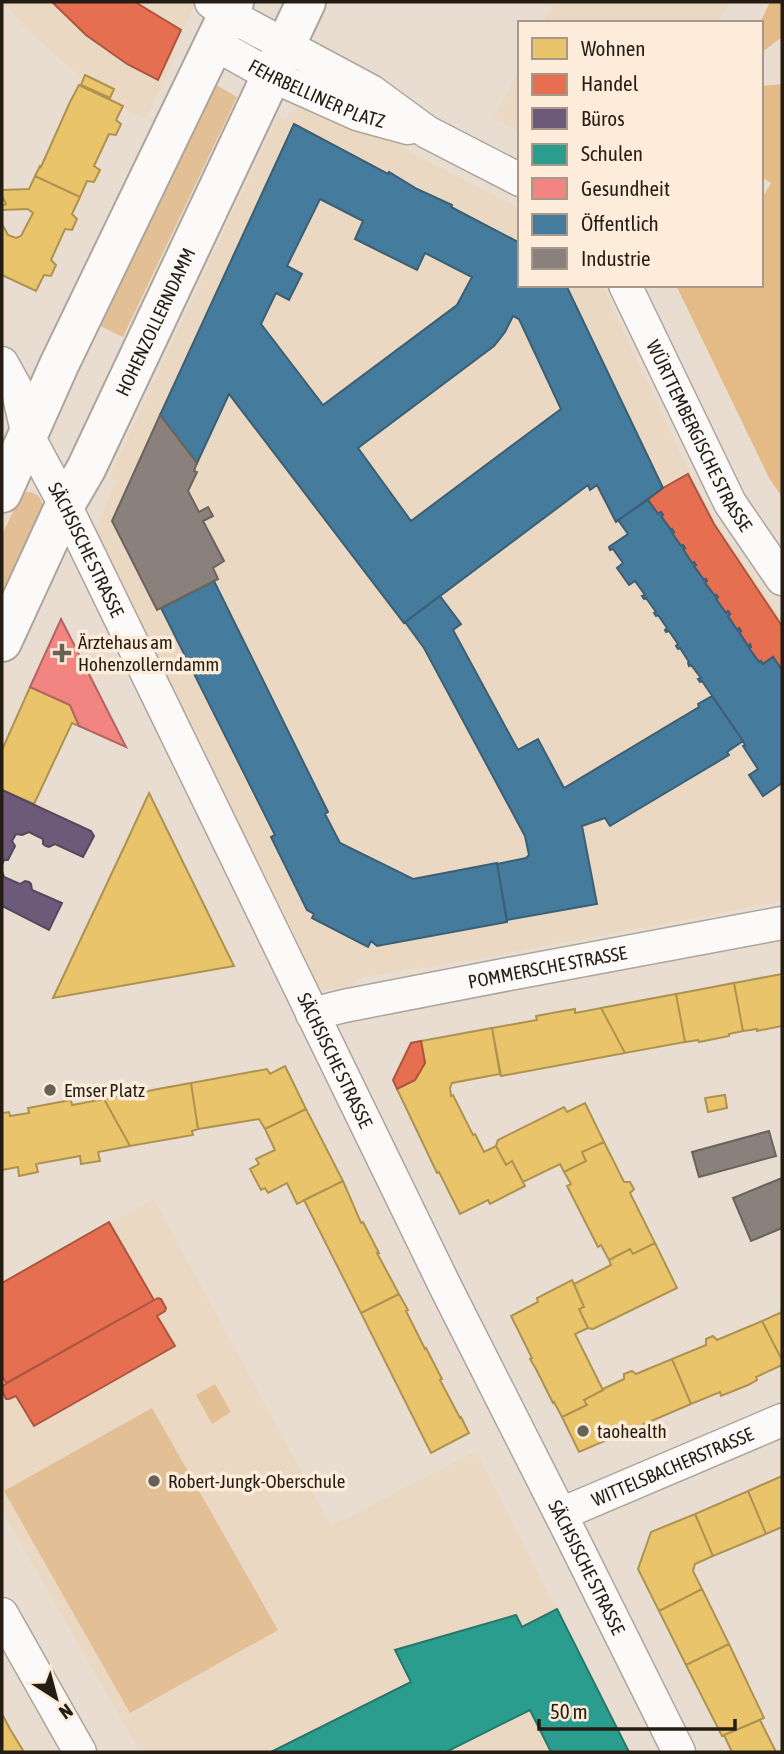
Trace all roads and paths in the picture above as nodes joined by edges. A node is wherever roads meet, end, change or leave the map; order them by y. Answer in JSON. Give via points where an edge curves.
{"nodes":[{"id":1,"x":306,"y":2,"type":"edge"},
{"id":2,"x":221,"y":15,"type":"edge"},
{"id":3,"x":278,"y":60,"type":"junction"},
{"id":4,"x":518,"y":179,"type":"edge"},
{"id":5,"x":626,"y":287,"type":"edge"},
{"id":6,"x":2,"y":363,"type":"edge"},
{"id":7,"x":28,"y":436,"type":"junction"},
{"id":8,"x":2,"y":494,"type":"edge"},
{"id":9,"x":65,"y":505,"type":"junction"},
{"id":10,"x":782,"y":579,"type":"edge"},
{"id":11,"x":2,"y":642,"type":"edge"},
{"id":12,"x":782,"y":923,"type":"edge"},
{"id":13,"x":312,"y":1014,"type":"junction"},
{"id":14,"x":782,"y":1420,"type":"edge"},
{"id":15,"x":561,"y":1514,"type":"junction"},
{"id":16,"x":2,"y":1614,"type":"edge"},
{"id":17,"x":80,"y":1752,"type":"edge"},
{"id":18,"x":679,"y":1752,"type":"edge"}],
"edges":[{"from":1,"to":3,"type":"main road","name":"HOHENZOLLERNDAMM"},
{"from":2,"to":3,"type":"street","name":"FEHRBELLINER PLATZ"},
{"from":2,"to":7,"type":"main road"},
{"from":3,"to":4,"type":"street","name":"FEHRBELLINER PLATZ","via":[[371,91],[426,132]]},
{"from":3,"to":9,"type":"main road","name":"HOHENZOLLERNDAMM"},
{"from":5,"to":10,"type":"street","name":"WÜRTTEMBERGISCHE STRASSE","via":[[730,503]]},
{"from":6,"to":7,"type":"street","name":"SÄCHSISCHE STRASSE","via":[[18,393]]},
{"from":7,"to":8,"type":"main road"},
{"from":7,"to":9,"type":"street","name":"SÄCHSISCHE STRASSE"},
{"from":9,"to":11,"type":"main road","name":"HOHENZOLLERNDAMM"},
{"from":9,"to":13,"type":"street","name":"SÄCHSISCHE STRASSE"},
{"from":12,"to":13,"type":"street","name":"POMMERSCHE STRASSE"},
{"from":13,"to":15,"type":"street","name":"SÄCHSISCHE STRASSE"},
{"from":14,"to":15,"type":"street","name":"WITTELSBACHERSTRASSE"},
{"from":15,"to":18,"type":"street","name":"SÄCHSISCHE STRASSE"},
{"from":16,"to":17,"type":"street"}]}
